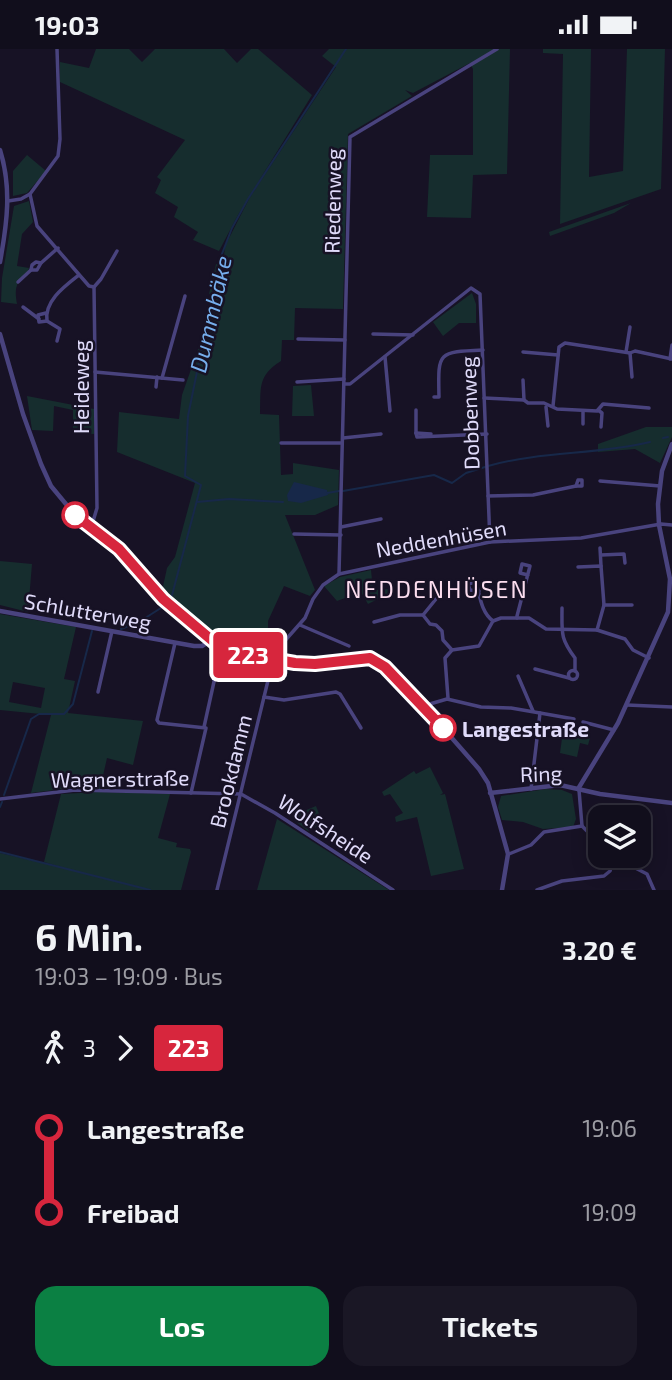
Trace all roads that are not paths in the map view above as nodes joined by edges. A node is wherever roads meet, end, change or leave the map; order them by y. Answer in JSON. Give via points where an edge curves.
{"nodes":[{"id":1,"x":57,"y":49,"type":"edge"},
{"id":2,"x":497,"y":49,"type":"edge"},
{"id":3,"x":0,"y":150,"type":"edge"},
{"id":4,"x":30,"y":194,"type":"junction"},
{"id":5,"x":8,"y":201,"type":"junction"},
{"id":6,"x":58,"y":248,"type":"junction"},
{"id":7,"x":117,"y":251,"type":"dead end"},
{"id":8,"x":0,"y":262,"type":"edge"},
{"id":9,"x":79,"y":275,"type":"junction"},
{"id":10,"x":18,"y":282,"type":"dead end"},
{"id":11,"x":94,"y":288,"type":"junction"},
{"id":12,"x":185,"y":296,"type":"dead end"},
{"id":13,"x":23,"y":307,"type":"dead end"},
{"id":14,"x":46,"y":313,"type":"junction"},
{"id":15,"x":39,"y":319,"type":"junction"},
{"id":16,"x":47,"y":321,"type":"junction"},
{"id":17,"x":630,"y":327,"type":"dead end"},
{"id":18,"x":0,"y":334,"type":"edge"},
{"id":19,"x":373,"y":334,"type":"dead end"},
{"id":20,"x":413,"y":335,"type":"junction"},
{"id":21,"x":298,"y":339,"type":"dead end"},
{"id":22,"x":345,"y":340,"type":"junction"},
{"id":23,"x":57,"y":341,"type":"dead end"},
{"id":24,"x":672,"y":345,"type":"edge"},
{"id":25,"x":484,"y":349,"type":"junction"},
{"id":26,"x":523,"y":352,"type":"dead end"},
{"id":27,"x":628,"y":353,"type":"junction"},
{"id":28,"x":558,"y":355,"type":"junction"},
{"id":29,"x":384,"y":357,"type":"junction"},
{"id":30,"x":671,"y":359,"type":"edge"},
{"id":31,"x":95,"y":372,"type":"junction"},
{"id":32,"x":632,"y":377,"type":"dead end"},
{"id":33,"x":160,"y":378,"type":"junction"},
{"id":34,"x":183,"y":380,"type":"dead end"},
{"id":35,"x":523,"y":380,"type":"dead end"},
{"id":36,"x":297,"y":382,"type":"dead end"},
{"id":37,"x":344,"y":382,"type":"junction"},
{"id":38,"x":156,"y":387,"type":"dead end"},
{"id":39,"x":434,"y":397,"type":"dead end"},
{"id":40,"x":484,"y":398,"type":"junction"},
{"id":41,"x":524,"y":400,"type":"junction"},
{"id":42,"x":546,"y":406,"type":"junction"},
{"id":43,"x":553,"y":406,"type":"junction"},
{"id":44,"x":649,"y":408,"type":"dead end"},
{"id":45,"x":416,"y":410,"type":"dead end"},
{"id":46,"x":598,"y":410,"type":"junction"},
{"id":47,"x":390,"y":411,"type":"dead end"},
{"id":48,"x":583,"y":411,"type":"junction"},
{"id":49,"x":583,"y":424,"type":"dead end"},
{"id":50,"x":548,"y":425,"type":"dead end"},
{"id":51,"x":601,"y":427,"type":"dead end"},
{"id":52,"x":382,"y":434,"type":"dead end"},
{"id":53,"x":487,"y":434,"type":"junction"},
{"id":54,"x":343,"y":440,"type":"junction"},
{"id":55,"x":281,"y":443,"type":"dead end"},
{"id":56,"x":672,"y":444,"type":"edge"},
{"id":57,"x":600,"y":481,"type":"dead end"},
{"id":58,"x":576,"y":486,"type":"dead end"},
{"id":59,"x":660,"y":486,"type":"junction"},
{"id":60,"x":488,"y":496,"type":"junction"},
{"id":61,"x":381,"y":519,"type":"dead end"},
{"id":62,"x":659,"y":525,"type":"junction"},
{"id":63,"x":672,"y":525,"type":"edge"},
{"id":64,"x":341,"y":527,"type":"junction"},
{"id":65,"x":91,"y":528,"type":"junction"},
{"id":66,"x":294,"y":534,"type":"dead end"},
{"id":67,"x":341,"y":535,"type":"junction"},
{"id":68,"x":490,"y":542,"type":"junction"},
{"id":69,"x":600,"y":548,"type":"dead end"},
{"id":70,"x":601,"y":555,"type":"junction"},
{"id":71,"x":625,"y":563,"type":"dead end"},
{"id":72,"x":601,"y":566,"type":"junction"},
{"id":73,"x":578,"y":567,"type":"dead end"},
{"id":74,"x":339,"y":574,"type":"junction"},
{"id":75,"x":528,"y":575,"type":"dead end"},
{"id":76,"x":479,"y":591,"type":"dead end"},
{"id":77,"x":671,"y":591,"type":"edge"},
{"id":78,"x":436,"y":600,"type":"dead end"},
{"id":79,"x":671,"y":601,"type":"edge"},
{"id":80,"x":604,"y":605,"type":"junction"},
{"id":81,"x":632,"y":605,"type":"dead end"},
{"id":82,"x":562,"y":608,"type":"dead end"},
{"id":83,"x":0,"y":611,"type":"edge"},
{"id":84,"x":423,"y":615,"type":"junction"},
{"id":85,"x":517,"y":618,"type":"junction"},
{"id":86,"x":492,"y":621,"type":"junction"},
{"id":87,"x":374,"y":622,"type":"dead end"},
{"id":88,"x":300,"y":625,"type":"junction"},
{"id":89,"x":562,"y":630,"type":"junction"},
{"id":90,"x":597,"y":630,"type":"junction"},
{"id":91,"x":112,"y":631,"type":"junction"},
{"id":92,"x":210,"y":641,"type":"junction"},
{"id":93,"x":175,"y":643,"type":"junction"},
{"id":94,"x":349,"y":646,"type":"dead end"},
{"id":95,"x":452,"y":650,"type":"junction"},
{"id":96,"x":649,"y":658,"type":"junction"},
{"id":97,"x":219,"y":659,"type":"dead end"},
{"id":98,"x":273,"y":660,"type":"junction"},
{"id":99,"x":535,"y":669,"type":"dead end"},
{"id":100,"x":518,"y":676,"type":"dead end"},
{"id":101,"x":98,"y":692,"type":"dead end"},
{"id":102,"x":264,"y":697,"type":"junction"},
{"id":103,"x":447,"y":699,"type":"junction"},
{"id":104,"x":626,"y":705,"type":"junction"},
{"id":105,"x":423,"y":706,"type":"junction"},
{"id":106,"x":672,"y":706,"type":"edge"},
{"id":107,"x":533,"y":711,"type":"junction"},
{"id":108,"x":540,"y":713,"type":"junction"},
{"id":109,"x":573,"y":719,"type":"dead end"},
{"id":110,"x":583,"y":722,"type":"dead end"},
{"id":111,"x":204,"y":727,"type":"junction"},
{"id":112,"x":361,"y":729,"type":"dead end"},
{"id":113,"x":614,"y":730,"type":"junction"},
{"id":114,"x":531,"y":789,"type":"junction"},
{"id":115,"x":578,"y":789,"type":"junction"},
{"id":116,"x":191,"y":793,"type":"junction"},
{"id":117,"x":490,"y":793,"type":"junction"},
{"id":118,"x":241,"y":795,"type":"junction"},
{"id":119,"x":0,"y":799,"type":"edge"},
{"id":120,"x":672,"y":803,"type":"edge"},
{"id":121,"x":582,"y":826,"type":"junction"},
{"id":122,"x":588,"y":832,"type":"edge"},
{"id":123,"x":508,"y":854,"type":"junction"},
{"id":124,"x":609,"y":868,"type":"edge"},
{"id":125,"x":636,"y":868,"type":"edge"},
{"id":126,"x":217,"y":890,"type":"edge"},
{"id":127,"x":393,"y":890,"type":"edge"},
{"id":128,"x":502,"y":890,"type":"edge"},
{"id":129,"x":537,"y":890,"type":"edge"},
{"id":130,"x":654,"y":890,"type":"edge"}],
"edges":[{"from":1,"to":4,"type":"street","via":[[58,156]]},
{"from":2,"to":22,"type":"street","name":"Riedenweg","via":[[350,137]]},
{"from":3,"to":5,"type":"street"},
{"from":4,"to":5,"type":"street"},
{"from":4,"to":6,"type":"street","via":[[37,226]]},
{"from":5,"to":8,"type":"street"},
{"from":6,"to":9,"type":"street"},
{"from":6,"to":10,"type":"street","via":[[32,265]]},
{"from":7,"to":11,"type":"street"},
{"from":9,"to":11,"type":"street"},
{"from":9,"to":14,"type":"street","via":[[58,291]]},
{"from":11,"to":31,"type":"street","name":"Heideweg"},
{"from":12,"to":33,"type":"street"},
{"from":13,"to":15,"type":"street"},
{"from":14,"to":15,"type":"street","via":[[38,315]]},
{"from":14,"to":16,"type":"street"},
{"from":15,"to":16,"type":"street"},
{"from":16,"to":23,"type":"street","via":[[60,329]]},
{"from":17,"to":27,"type":"street"},
{"from":18,"to":65,"type":"street","via":[[50,484]]},
{"from":19,"to":20,"type":"street"},
{"from":20,"to":25,"type":"street","name":"Dobbenweg","via":[[471,288],[480,294]]},
{"from":20,"to":29,"type":"street"},
{"from":21,"to":22,"type":"street"},
{"from":22,"to":37,"type":"street","name":"Riedenweg"},
{"from":24,"to":30,"type":"street"},
{"from":25,"to":39,"type":"street","via":[[443,356],[437,371],[439,397]]},
{"from":25,"to":40,"type":"street","name":"Dobbenweg"},
{"from":26,"to":28,"type":"street"},
{"from":27,"to":28,"type":"street","via":[[565,343]]},
{"from":27,"to":30,"type":"street"},
{"from":27,"to":32,"type":"street"},
{"from":28,"to":43,"type":"street"},
{"from":29,"to":37,"type":"street","via":[[350,384]]},
{"from":29,"to":47,"type":"street"},
{"from":31,"to":33,"type":"street"},
{"from":31,"to":65,"type":"street","name":"Heideweg","via":[[97,508]]},
{"from":33,"to":34,"type":"street"},
{"from":33,"to":38,"type":"street"},
{"from":35,"to":41,"type":"street"},
{"from":36,"to":37,"type":"street"},
{"from":37,"to":54,"type":"street","name":"Riedenweg"},
{"from":40,"to":41,"type":"street"},
{"from":40,"to":53,"type":"street","name":"Dobbenweg"},
{"from":41,"to":42,"type":"street"},
{"from":42,"to":43,"type":"street"},
{"from":42,"to":50,"type":"street"},
{"from":43,"to":48,"type":"street"},
{"from":44,"to":46,"type":"street","via":[[603,404]]},
{"from":45,"to":53,"type":"street","via":[[416,437]]},
{"from":46,"to":48,"type":"street"},
{"from":46,"to":51,"type":"street"},
{"from":48,"to":49,"type":"street"},
{"from":52,"to":54,"type":"street"},
{"from":53,"to":60,"type":"street","name":"Dobbenweg"},
{"from":54,"to":55,"type":"street"},
{"from":54,"to":64,"type":"street","name":"Riedenweg"},
{"from":56,"to":59,"type":"street"},
{"from":57,"to":59,"type":"street"},
{"from":58,"to":60,"type":"street","via":[[533,495]]},
{"from":59,"to":62,"type":"street"},
{"from":60,"to":68,"type":"street","name":"Dobbenweg"},
{"from":61,"to":64,"type":"street"},
{"from":62,"to":63,"type":"street","name":"Neddenhüsen"},
{"from":62,"to":68,"type":"street","name":"Neddenhüsen","via":[[581,538]]},
{"from":62,"to":77,"type":"street"},
{"from":64,"to":67,"type":"street","name":"Riedenweg"},
{"from":65,"to":92,"type":"street","via":[[119,549],[163,599]]},
{"from":66,"to":67,"type":"street"},
{"from":67,"to":74,"type":"street","name":"Riedenweg"},
{"from":68,"to":74,"type":"street","name":"Neddenhüsen"},
{"from":69,"to":70,"type":"street"},
{"from":70,"to":71,"type":"street","via":[[624,554]]},
{"from":70,"to":72,"type":"street"},
{"from":72,"to":73,"type":"street"},
{"from":72,"to":80,"type":"street"},
{"from":74,"to":88,"type":"street","via":[[323,585]]},
{"from":75,"to":85,"type":"street"},
{"from":76,"to":86,"type":"street"},
{"from":77,"to":79,"type":"street"},
{"from":78,"to":84,"type":"street"},
{"from":79,"to":96,"type":"street"},
{"from":80,"to":81,"type":"street"},
{"from":80,"to":90,"type":"street"},
{"from":82,"to":89,"type":"street"},
{"from":83,"to":91,"type":"street","name":"Schlutterweg"},
{"from":84,"to":87,"type":"street"},
{"from":84,"to":95,"type":"street","via":[[442,631]]},
{"from":85,"to":86,"type":"street"},
{"from":85,"to":89,"type":"street"},
{"from":86,"to":95,"type":"street","via":[[479,646]]},
{"from":88,"to":94,"type":"street"},
{"from":88,"to":98,"type":"street"},
{"from":89,"to":90,"type":"street"},
{"from":89,"to":99,"type":"street","via":[[564,644],[576,662],[577,677]]},
{"from":90,"to":96,"type":"street","via":[[625,639],[633,650]]},
{"from":91,"to":93,"type":"street","name":"Schlutterweg"},
{"from":91,"to":101,"type":"street"},
{"from":92,"to":93,"type":"street","name":"Schlutterweg","via":[[202,646]]},
{"from":92,"to":98,"type":"street"},
{"from":93,"to":111,"type":"street","via":[[157,720]]},
{"from":95,"to":103,"type":"street","via":[[445,658]]},
{"from":96,"to":104,"type":"street"},
{"from":97,"to":111,"type":"street"},
{"from":98,"to":102,"type":"street","name":"Brookdamm"},
{"from":98,"to":105,"type":"street","via":[[315,664],[370,658]]},
{"from":100,"to":107,"type":"street"},
{"from":102,"to":112,"type":"street","via":[[284,700],[337,692]]},
{"from":102,"to":118,"type":"street","name":"Brookdamm"},
{"from":103,"to":105,"type":"street"},
{"from":103,"to":107,"type":"street"},
{"from":104,"to":106,"type":"street"},
{"from":104,"to":113,"type":"street"},
{"from":105,"to":117,"type":"street","via":[[479,769]]},
{"from":107,"to":108,"type":"street"},
{"from":108,"to":109,"type":"street"},
{"from":108,"to":114,"type":"street"},
{"from":110,"to":113,"type":"street"},
{"from":111,"to":116,"type":"street"},
{"from":113,"to":115,"type":"street"},
{"from":114,"to":115,"type":"street","name":"Ring","via":[[560,785]]},
{"from":114,"to":117,"type":"street","name":"Ring"},
{"from":115,"to":120,"type":"street"},
{"from":115,"to":121,"type":"street","name":"Ring"},
{"from":116,"to":118,"type":"street","name":"Wagnerstraße"},
{"from":116,"to":119,"type":"street","name":"Wagnerstraße","via":[[75,790]]},
{"from":117,"to":123,"type":"street","name":"Ring"},
{"from":118,"to":126,"type":"street","name":"Brookdamm"},
{"from":118,"to":127,"type":"street","name":"Wolfsheide"},
{"from":121,"to":122,"type":"street"},
{"from":121,"to":123,"type":"street","via":[[544,832],[531,845]]},
{"from":123,"to":128,"type":"street"},
{"from":124,"to":129,"type":"street","via":[[607,874]]},
{"from":125,"to":130,"type":"street","via":[[647,874]]}]}
